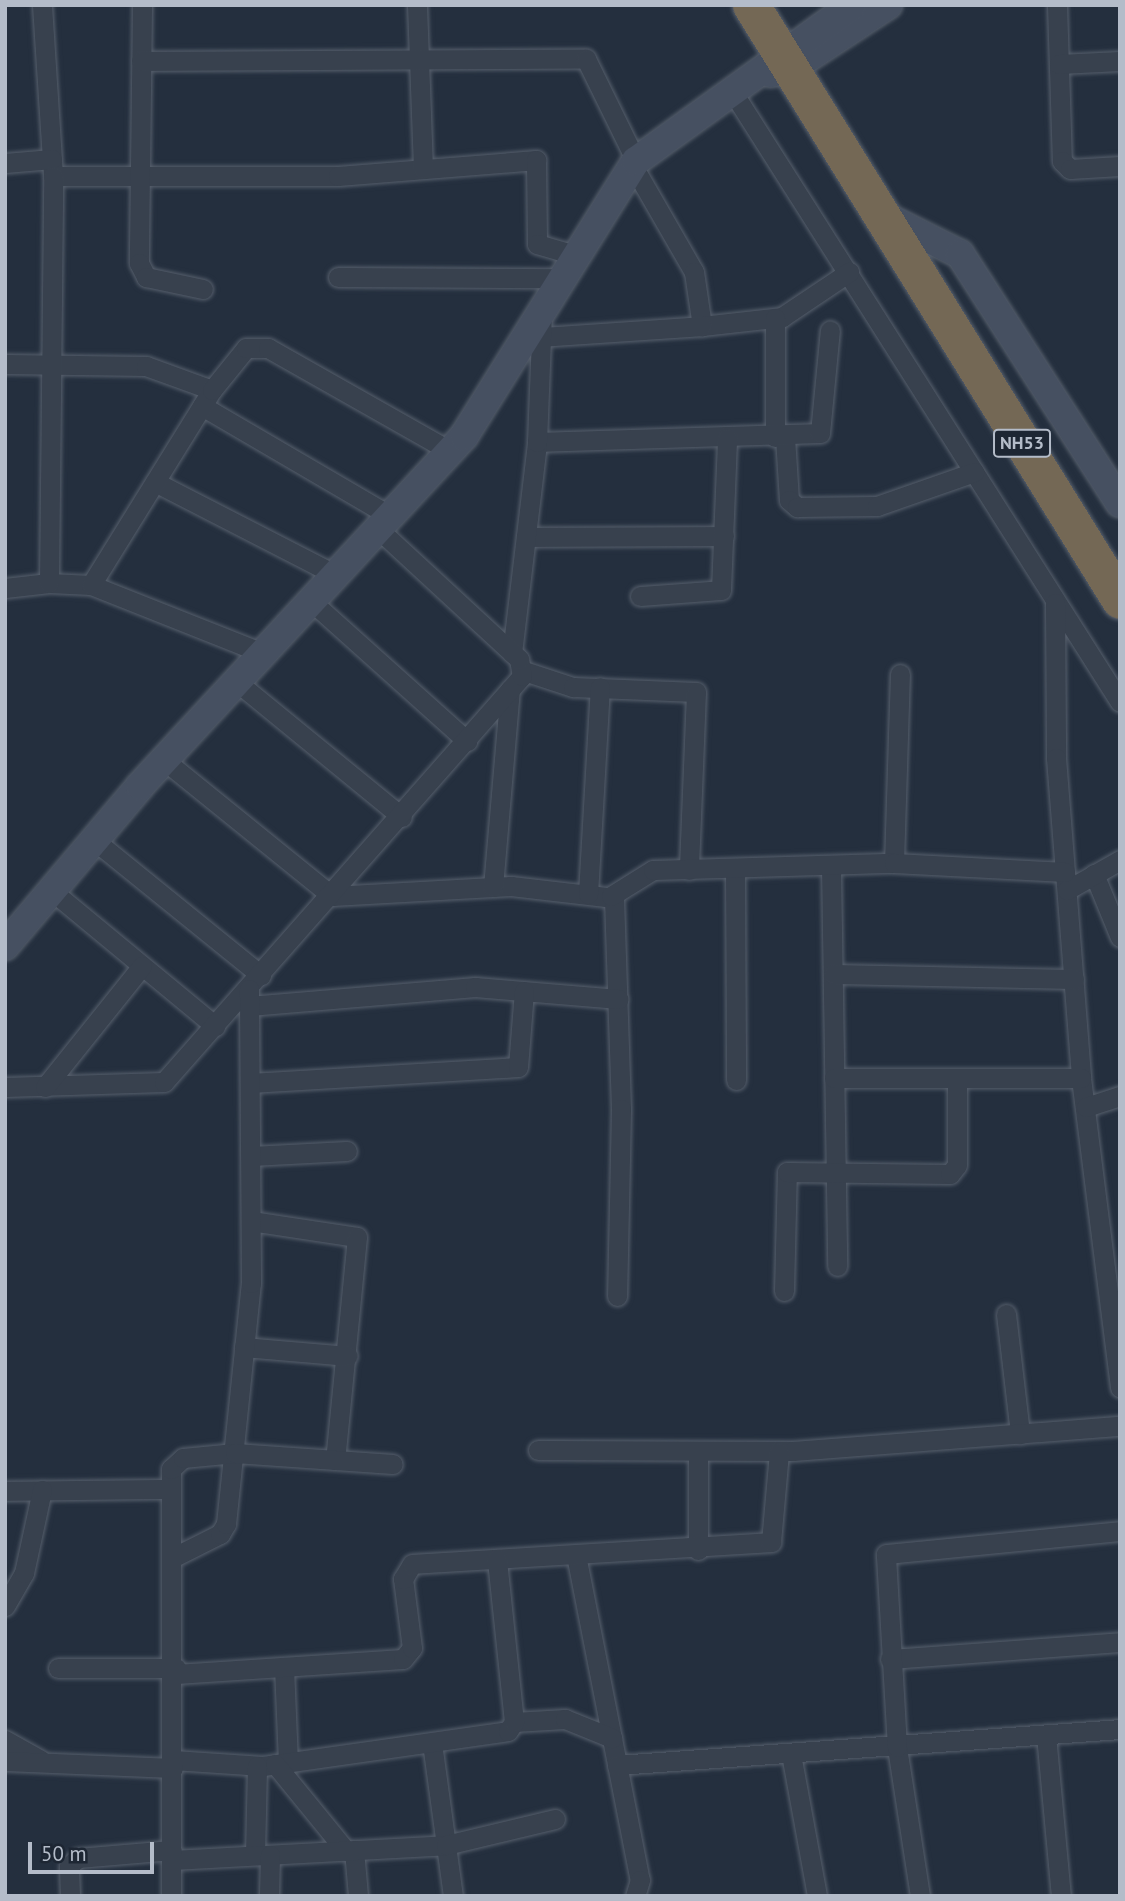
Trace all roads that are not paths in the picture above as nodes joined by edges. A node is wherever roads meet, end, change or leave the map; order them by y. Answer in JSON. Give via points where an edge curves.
{"nodes":[{"id":1,"x":42,"y":5,"type":"edge"},
{"id":2,"x":142,"y":5,"type":"edge"},
{"id":3,"x":417,"y":5,"type":"edge"},
{"id":4,"x":751,"y":5,"type":"edge"},
{"id":5,"x":852,"y":5,"type":"edge"},
{"id":6,"x":888,"y":5,"type":"edge"},
{"id":7,"x":1057,"y":5,"type":"edge"},
{"id":8,"x":415,"y":58,"type":"junction"},
{"id":9,"x":141,"y":61,"type":"junction"},
{"id":10,"x":1120,"y":61,"type":"edge"},
{"id":11,"x":1059,"y":64,"type":"junction"},
{"id":12,"x":778,"y":65,"type":"junction"},
{"id":13,"x":734,"y":94,"type":"junction"},
{"id":14,"x":5,"y":163,"type":"edge"},
{"id":15,"x":635,"y":163,"type":"junction"},
{"id":16,"x":1120,"y":166,"type":"edge"},
{"id":17,"x":52,"y":167,"type":"junction"},
{"id":18,"x":423,"y":169,"type":"junction"},
{"id":19,"x":140,"y":176,"type":"junction"},
{"id":20,"x":882,"y":215,"type":"junction"},
{"id":21,"x":568,"y":266,"type":"junction"},
{"id":22,"x":849,"y":272,"type":"junction"},
{"id":23,"x":338,"y":277,"type":"dead end"},
{"id":24,"x":203,"y":289,"type":"dead end"},
{"id":25,"x":542,"y":308,"type":"junction"},
{"id":26,"x":775,"y":317,"type":"junction"},
{"id":27,"x":702,"y":326,"type":"junction"},
{"id":28,"x":830,"y":330,"type":"dead end"},
{"id":29,"x":541,"y":337,"type":"junction"},
{"id":30,"x":51,"y":363,"type":"junction"},
{"id":31,"x":5,"y":364,"type":"edge"},
{"id":32,"x":207,"y":398,"type":"junction"},
{"id":33,"x":780,"y":437,"type":"junction"},
{"id":34,"x":727,"y":438,"type":"junction"},
{"id":35,"x":537,"y":442,"type":"junction"},
{"id":36,"x":450,"y":451,"type":"junction"},
{"id":37,"x":974,"y":472,"type":"junction"},
{"id":38,"x":155,"y":482,"type":"junction"},
{"id":39,"x":1120,"y":503,"type":"edge"},
{"id":40,"x":384,"y":523,"type":"junction"},
{"id":41,"x":724,"y":536,"type":"junction"},
{"id":42,"x":526,"y":537,"type":"junction"},
{"id":43,"x":336,"y":575,"type":"junction"},
{"id":44,"x":49,"y":583,"type":"junction"},
{"id":45,"x":91,"y":585,"type":"junction"},
{"id":46,"x":5,"y":588,"type":"edge"},
{"id":47,"x":640,"y":596,"type":"dead end"},
{"id":48,"x":1120,"y":600,"type":"edge"},
{"id":49,"x":311,"y":601,"type":"junction"},
{"id":50,"x":1055,"y":603,"type":"junction"},
{"id":51,"x":263,"y":653,"type":"junction"},
{"id":52,"x":512,"y":653,"type":"junction"},
{"id":53,"x":524,"y":671,"type":"junction"},
{"id":54,"x":900,"y":674,"type":"dead end"},
{"id":55,"x":236,"y":682,"type":"junction"},
{"id":56,"x":600,"y":688,"type":"junction"},
{"id":57,"x":510,"y":690,"type":"junction"},
{"id":58,"x":1120,"y":702,"type":"edge"},
{"id":59,"x":467,"y":741,"type":"junction"},
{"id":60,"x":164,"y":760,"type":"junction"},
{"id":61,"x":402,"y":817,"type":"junction"},
{"id":62,"x":94,"y":840,"type":"junction"},
{"id":63,"x":1120,"y":860,"type":"edge"},
{"id":64,"x":894,"y":863,"type":"junction"},
{"id":65,"x":831,"y":867,"type":"junction"},
{"id":66,"x":689,"y":870,"type":"junction"},
{"id":67,"x":735,"y":870,"type":"junction"},
{"id":68,"x":1094,"y":874,"type":"junction"},
{"id":69,"x":1066,"y":881,"type":"junction"},
{"id":70,"x":493,"y":887,"type":"junction"},
{"id":71,"x":52,"y":891,"type":"junction"},
{"id":72,"x":588,"y":894,"type":"junction"},
{"id":73,"x":332,"y":896,"type":"junction"},
{"id":74,"x":611,"y":896,"type":"junction"},
{"id":75,"x":1120,"y":937,"type":"edge"},
{"id":76,"x":5,"y":946,"type":"edge"},
{"id":77,"x":142,"y":966,"type":"junction"},
{"id":78,"x":833,"y":974,"type":"junction"},
{"id":79,"x":1074,"y":979,"type":"junction"},
{"id":80,"x":253,"y":990,"type":"junction"},
{"id":81,"x":524,"y":991,"type":"junction"},
{"id":82,"x":618,"y":999,"type":"junction"},
{"id":83,"x":215,"y":1026,"type":"junction"},
{"id":84,"x":834,"y":1078,"type":"junction"},
{"id":85,"x":957,"y":1078,"type":"junction"},
{"id":86,"x":1081,"y":1078,"type":"junction"},
{"id":87,"x":736,"y":1080,"type":"dead end"},
{"id":88,"x":250,"y":1083,"type":"junction"},
{"id":89,"x":5,"y":1087,"type":"edge"},
{"id":90,"x":45,"y":1087,"type":"junction"},
{"id":91,"x":1120,"y":1096,"type":"edge"},
{"id":92,"x":1086,"y":1107,"type":"junction"},
{"id":93,"x":347,"y":1151,"type":"dead end"},
{"id":94,"x":251,"y":1156,"type":"junction"},
{"id":95,"x":836,"y":1169,"type":"junction"},
{"id":96,"x":251,"y":1221,"type":"junction"},
{"id":97,"x":837,"y":1266,"type":"dead end"},
{"id":98,"x":784,"y":1291,"type":"dead end"},
{"id":99,"x":617,"y":1296,"type":"dead end"},
{"id":100,"x":1006,"y":1314,"type":"dead end"},
{"id":101,"x":244,"y":1347,"type":"junction"},
{"id":102,"x":348,"y":1356,"type":"junction"},
{"id":103,"x":1120,"y":1388,"type":"edge"},
{"id":104,"x":1120,"y":1426,"type":"edge"},
{"id":105,"x":1020,"y":1434,"type":"junction"},
{"id":106,"x":234,"y":1449,"type":"junction"},
{"id":107,"x":538,"y":1450,"type":"dead end"},
{"id":108,"x":336,"y":1451,"type":"junction"},
{"id":109,"x":698,"y":1451,"type":"junction"},
{"id":110,"x":779,"y":1452,"type":"junction"},
{"id":111,"x":393,"y":1464,"type":"dead end"},
{"id":112,"x":170,"y":1489,"type":"junction"},
{"id":113,"x":42,"y":1490,"type":"junction"},
{"id":114,"x":5,"y":1491,"type":"edge"},
{"id":115,"x":1120,"y":1531,"type":"edge"},
{"id":116,"x":698,"y":1550,"type":"junction"},
{"id":117,"x":576,"y":1555,"type":"junction"},
{"id":118,"x":172,"y":1558,"type":"junction"},
{"id":119,"x":497,"y":1559,"type":"junction"},
{"id":120,"x":5,"y":1605,"type":"edge"},
{"id":121,"x":1120,"y":1642,"type":"edge"},
{"id":122,"x":890,"y":1659,"type":"junction"},
{"id":123,"x":284,"y":1667,"type":"junction"},
{"id":124,"x":58,"y":1668,"type":"dead end"},
{"id":125,"x":176,"y":1671,"type":"junction"},
{"id":126,"x":514,"y":1722,"type":"junction"},
{"id":127,"x":1120,"y":1729,"type":"edge"},
{"id":128,"x":1046,"y":1735,"type":"junction"},
{"id":129,"x":612,"y":1738,"type":"junction"},
{"id":130,"x":5,"y":1740,"type":"edge"},
{"id":131,"x":432,"y":1743,"type":"junction"},
{"id":132,"x":897,"y":1748,"type":"junction"},
{"id":133,"x":791,"y":1754,"type":"junction"},
{"id":134,"x":5,"y":1761,"type":"edge"},
{"id":135,"x":45,"y":1762,"type":"junction"},
{"id":136,"x":173,"y":1764,"type":"junction"},
{"id":137,"x":273,"y":1765,"type":"junction"},
{"id":138,"x":617,"y":1765,"type":"junction"},
{"id":139,"x":555,"y":1819,"type":"dead end"},
{"id":140,"x":446,"y":1845,"type":"junction"},
{"id":141,"x":350,"y":1850,"type":"junction"},
{"id":142,"x":172,"y":1855,"type":"junction"},
{"id":143,"x":263,"y":1855,"type":"junction"},
{"id":144,"x":70,"y":1896,"type":"edge"},
{"id":145,"x":172,"y":1896,"type":"edge"},
{"id":146,"x":269,"y":1896,"type":"edge"},
{"id":147,"x":358,"y":1896,"type":"edge"},
{"id":148,"x":453,"y":1896,"type":"edge"},
{"id":149,"x":635,"y":1896,"type":"edge"},
{"id":150,"x":817,"y":1896,"type":"edge"},
{"id":151,"x":920,"y":1896,"type":"edge"},
{"id":152,"x":1061,"y":1896,"type":"edge"}],
"edges":[{"from":1,"to":17,"type":"street"},
{"from":2,"to":9,"type":"street"},
{"from":3,"to":8,"type":"street"},
{"from":4,"to":12,"type":"highway","number":"NH53"},
{"from":5,"to":12,"type":"main road"},
{"from":6,"to":12,"type":"main road"},
{"from":7,"to":11,"type":"street"},
{"from":8,"to":9,"type":"street"},
{"from":8,"to":15,"type":"street","via":[[586,60]]},
{"from":8,"to":18,"type":"street"},
{"from":9,"to":19,"type":"street"},
{"from":10,"to":11,"type":"street"},
{"from":11,"to":16,"type":"street","via":[[1064,165]]},
{"from":12,"to":13,"type":"main road"},
{"from":12,"to":20,"type":"highway","number":"NH53"},
{"from":13,"to":15,"type":"main road"},
{"from":13,"to":22,"type":"street"},
{"from":14,"to":17,"type":"street"},
{"from":15,"to":21,"type":"main road"},
{"from":15,"to":27,"type":"street","via":[[694,272]]},
{"from":17,"to":19,"type":"street"},
{"from":17,"to":30,"type":"street"},
{"from":18,"to":19,"type":"street"},
{"from":18,"to":21,"type":"street","via":[[536,160],[537,244]]},
{"from":19,"to":24,"type":"street","via":[[141,274]]},
{"from":20,"to":39,"type":"main road","via":[[960,254]]},
{"from":20,"to":48,"type":"highway","number":"NH53"},
{"from":21,"to":23,"type":"street"},
{"from":21,"to":25,"type":"main road"},
{"from":22,"to":26,"type":"street","via":[[793,312]]},
{"from":22,"to":37,"type":"street"},
{"from":25,"to":29,"type":"street"},
{"from":25,"to":36,"type":"main road"},
{"from":26,"to":27,"type":"street"},
{"from":26,"to":33,"type":"street"},
{"from":27,"to":29,"type":"street"},
{"from":28,"to":33,"type":"street","via":[[824,427],[816,435]]},
{"from":29,"to":35,"type":"street"},
{"from":30,"to":31,"type":"street"},
{"from":30,"to":32,"type":"street","via":[[146,366]]},
{"from":30,"to":44,"type":"street"},
{"from":32,"to":36,"type":"street","via":[[246,348],[268,348]]},
{"from":32,"to":38,"type":"street"},
{"from":32,"to":40,"type":"street"},
{"from":33,"to":34,"type":"street"},
{"from":33,"to":37,"type":"street","via":[[789,500],[797,507],[877,506]]},
{"from":34,"to":35,"type":"street"},
{"from":34,"to":41,"type":"street"},
{"from":35,"to":42,"type":"street"},
{"from":36,"to":40,"type":"main road"},
{"from":37,"to":50,"type":"street"},
{"from":38,"to":43,"type":"street"},
{"from":38,"to":45,"type":"street"},
{"from":40,"to":43,"type":"main road"},
{"from":40,"to":52,"type":"street"},
{"from":41,"to":42,"type":"street"},
{"from":41,"to":47,"type":"street","via":[[721,590]]},
{"from":42,"to":52,"type":"street"},
{"from":43,"to":49,"type":"main road"},
{"from":44,"to":45,"type":"street"},
{"from":44,"to":46,"type":"street"},
{"from":45,"to":51,"type":"street"},
{"from":49,"to":51,"type":"main road"},
{"from":49,"to":59,"type":"street"},
{"from":50,"to":58,"type":"street"},
{"from":50,"to":69,"type":"street"},
{"from":51,"to":55,"type":"main road"},
{"from":52,"to":53,"type":"street"},
{"from":53,"to":56,"type":"street","via":[[573,687]]},
{"from":53,"to":57,"type":"street"},
{"from":54,"to":64,"type":"street"},
{"from":55,"to":60,"type":"main road"},
{"from":55,"to":61,"type":"street"},
{"from":56,"to":66,"type":"street","via":[[696,692]]},
{"from":56,"to":72,"type":"street"},
{"from":57,"to":59,"type":"street"},
{"from":57,"to":70,"type":"street"},
{"from":59,"to":61,"type":"street"},
{"from":60,"to":62,"type":"main road"},
{"from":60,"to":73,"type":"street"},
{"from":61,"to":73,"type":"street"},
{"from":62,"to":71,"type":"main road"},
{"from":62,"to":80,"type":"street"},
{"from":63,"to":68,"type":"street"},
{"from":64,"to":65,"type":"street"},
{"from":64,"to":69,"type":"street"},
{"from":65,"to":67,"type":"street"},
{"from":65,"to":78,"type":"street"},
{"from":66,"to":67,"type":"street"},
{"from":66,"to":74,"type":"street","via":[[643,872]]},
{"from":67,"to":87,"type":"street"},
{"from":68,"to":69,"type":"street"},
{"from":68,"to":75,"type":"street"},
{"from":69,"to":79,"type":"street"},
{"from":70,"to":72,"type":"street"},
{"from":70,"to":73,"type":"street"},
{"from":71,"to":76,"type":"main road"},
{"from":71,"to":77,"type":"street"},
{"from":72,"to":74,"type":"street"},
{"from":73,"to":80,"type":"street"},
{"from":74,"to":82,"type":"street"},
{"from":77,"to":83,"type":"street"},
{"from":77,"to":90,"type":"street"},
{"from":78,"to":79,"type":"street"},
{"from":78,"to":84,"type":"street"},
{"from":79,"to":86,"type":"street"},
{"from":80,"to":81,"type":"street"},
{"from":80,"to":83,"type":"street"},
{"from":80,"to":88,"type":"street"},
{"from":81,"to":82,"type":"street"},
{"from":81,"to":88,"type":"street","via":[[518,1068]]},
{"from":82,"to":99,"type":"street"},
{"from":83,"to":90,"type":"street","via":[[159,1084]]},
{"from":84,"to":85,"type":"street"},
{"from":84,"to":95,"type":"street"},
{"from":85,"to":86,"type":"street"},
{"from":85,"to":95,"type":"street","via":[[954,1171]]},
{"from":86,"to":92,"type":"street"},
{"from":88,"to":94,"type":"street"},
{"from":89,"to":90,"type":"street"},
{"from":91,"to":92,"type":"street"},
{"from":92,"to":103,"type":"street"},
{"from":93,"to":94,"type":"street"},
{"from":94,"to":96,"type":"street"},
{"from":95,"to":97,"type":"street"},
{"from":95,"to":98,"type":"street","via":[[794,1169],[784,1178]]},
{"from":96,"to":101,"type":"street"},
{"from":96,"to":102,"type":"street","via":[[357,1237]]},
{"from":100,"to":105,"type":"street"},
{"from":101,"to":102,"type":"street"},
{"from":101,"to":106,"type":"street"},
{"from":102,"to":108,"type":"street"},
{"from":104,"to":105,"type":"street"},
{"from":105,"to":110,"type":"street"},
{"from":106,"to":108,"type":"street"},
{"from":106,"to":112,"type":"street","via":[[175,1462]]},
{"from":106,"to":118,"type":"street","via":[[224,1530]]},
{"from":107,"to":109,"type":"street"},
{"from":108,"to":111,"type":"street"},
{"from":109,"to":110,"type":"street"},
{"from":109,"to":116,"type":"street"},
{"from":110,"to":116,"type":"street","via":[[771,1542]]},
{"from":112,"to":113,"type":"street"},
{"from":112,"to":118,"type":"street"},
{"from":113,"to":114,"type":"street"},
{"from":113,"to":120,"type":"street","via":[[24,1573]]},
{"from":115,"to":122,"type":"street","via":[[886,1554]]},
{"from":116,"to":117,"type":"street"},
{"from":117,"to":119,"type":"street"},
{"from":117,"to":129,"type":"street"},
{"from":118,"to":125,"type":"street"},
{"from":119,"to":123,"type":"street","via":[[407,1567],[408,1657]]},
{"from":119,"to":126,"type":"street"},
{"from":121,"to":122,"type":"street"},
{"from":122,"to":132,"type":"street"},
{"from":123,"to":125,"type":"street"},
{"from":123,"to":137,"type":"street"},
{"from":124,"to":125,"type":"street"},
{"from":125,"to":136,"type":"street"},
{"from":126,"to":129,"type":"street","via":[[565,1719]]},
{"from":126,"to":131,"type":"street","via":[[502,1734]]},
{"from":127,"to":128,"type":"street"},
{"from":128,"to":132,"type":"street"},
{"from":128,"to":152,"type":"street"},
{"from":129,"to":138,"type":"street"},
{"from":130,"to":135,"type":"street"},
{"from":131,"to":137,"type":"street"},
{"from":131,"to":140,"type":"street"},
{"from":132,"to":133,"type":"street"},
{"from":132,"to":151,"type":"street"},
{"from":133,"to":138,"type":"street"},
{"from":133,"to":150,"type":"street"},
{"from":134,"to":135,"type":"street"},
{"from":135,"to":136,"type":"street"},
{"from":136,"to":137,"type":"street"},
{"from":136,"to":142,"type":"street"},
{"from":137,"to":141,"type":"street"},
{"from":137,"to":143,"type":"street"},
{"from":138,"to":149,"type":"street","via":[[640,1880]]},
{"from":139,"to":140,"type":"street"},
{"from":140,"to":141,"type":"street"},
{"from":140,"to":148,"type":"street"},
{"from":141,"to":143,"type":"street"},
{"from":141,"to":147,"type":"street"},
{"from":142,"to":143,"type":"street"},
{"from":142,"to":144,"type":"street","via":[[78,1857],[69,1866]]},
{"from":142,"to":145,"type":"street"},
{"from":143,"to":146,"type":"street"}]}
